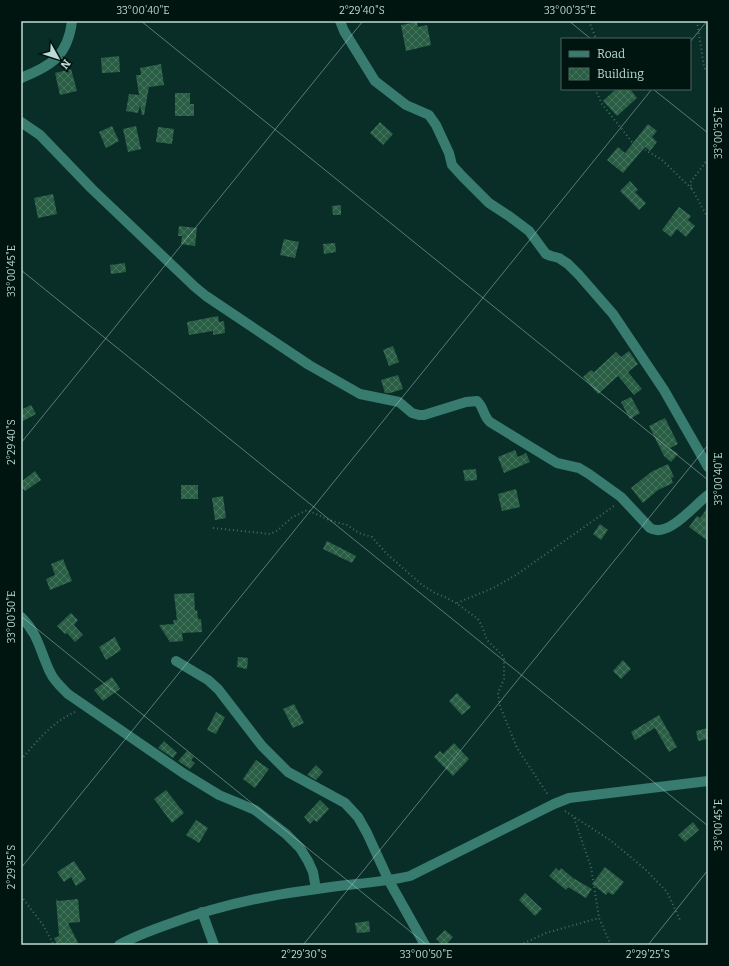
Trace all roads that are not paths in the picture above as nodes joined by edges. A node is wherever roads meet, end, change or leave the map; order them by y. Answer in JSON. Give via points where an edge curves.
{"nodes":[{"id":1,"x":72,"y":21,"type":"edge"},
{"id":2,"x":340,"y":21,"type":"edge"},
{"id":3,"x":21,"y":78,"type":"edge"},
{"id":4,"x":21,"y":122,"type":"edge"},
{"id":5,"x":708,"y":467,"type":"edge"},
{"id":6,"x":708,"y":495,"type":"edge"},
{"id":7,"x":21,"y":617,"type":"edge"},
{"id":8,"x":176,"y":661,"type":"dead end"},
{"id":9,"x":708,"y":781,"type":"edge"},
{"id":10,"x":389,"y":881,"type":"junction"},
{"id":11,"x":316,"y":889,"type":"junction"},
{"id":12,"x":202,"y":912,"type":"junction"},
{"id":13,"x":119,"y":945,"type":"edge"},
{"id":14,"x":214,"y":945,"type":"edge"},
{"id":15,"x":426,"y":945,"type":"edge"}],
"edges":[{"from":1,"to":3,"type":"street","via":[[68,42],[56,58],[41,70]]},
{"from":2,"to":5,"type":"street","via":[[375,81],[401,102],[429,115],[452,165],[462,176],[489,204],[530,231],[548,255],[568,264],[612,314],[664,390]]},
{"from":4,"to":6,"type":"street","via":[[40,135],[92,190],[206,296],[309,364],[360,394],[399,402],[415,414],[424,415],[477,401],[487,419],[496,426],[557,463],[579,468],[589,474],[627,502],[654,531],[680,520]]},
{"from":7,"to":11,"type":"street","via":[[28,624],[40,646],[50,672],[68,694],[183,773],[219,795],[255,810],[286,834],[300,848],[308,861]]},
{"from":8,"to":10,"type":"street","via":[[218,689],[262,746],[288,772],[345,803],[368,833]]},
{"from":9,"to":10,"type":"street","via":[[569,798],[430,867],[410,876]]},
{"from":10,"to":11,"type":"street"},
{"from":10,"to":15,"type":"street"},
{"from":11,"to":12,"type":"street","via":[[271,896]]},
{"from":12,"to":13,"type":"street","via":[[133,937]]},
{"from":12,"to":14,"type":"street"}]}
